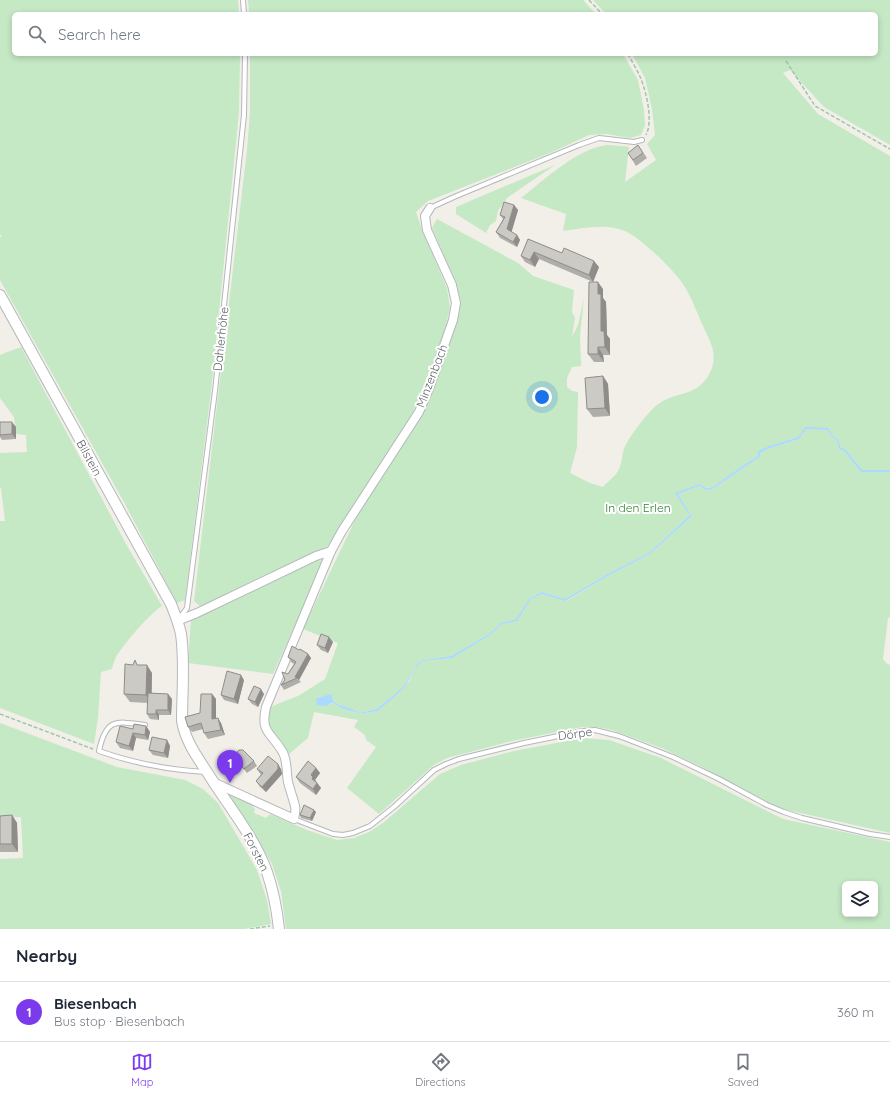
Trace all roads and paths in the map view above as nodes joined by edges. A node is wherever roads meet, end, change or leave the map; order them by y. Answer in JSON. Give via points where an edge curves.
{"nodes":[{"id":1,"x":243,"y":0,"type":"edge"},
{"id":2,"x":589,"y":0,"type":"edge"},
{"id":3,"x":244,"y":12,"type":"edge"},
{"id":4,"x":600,"y":12,"type":"edge"},
{"id":5,"x":245,"y":56,"type":"edge"},
{"id":6,"x":629,"y":56,"type":"edge"},
{"id":7,"x":786,"y":61,"type":"dead end"},
{"id":8,"x":642,"y":140,"type":"joint"},
{"id":9,"x":890,"y":149,"type":"edge"},
{"id":10,"x":430,"y":208,"type":"joint"},
{"id":11,"x":0,"y":296,"type":"edge"},
{"id":12,"x":331,"y":551,"type":"junction"},
{"id":13,"x":177,"y":621,"type":"junction"},
{"id":14,"x":0,"y":714,"type":"edge"},
{"id":15,"x":145,"y":725,"type":"edge"},
{"id":16,"x":99,"y":751,"type":"junction"},
{"id":17,"x":207,"y":772,"type":"junction"},
{"id":18,"x":215,"y":783,"type":"junction"},
{"id":19,"x":294,"y":819,"type":"junction"},
{"id":20,"x":890,"y":837,"type":"edge"},
{"id":21,"x":279,"y":927,"type":"edge"},
{"id":22,"x":250,"y":929,"type":"edge"}],
"edges":[{"from":1,"to":3,"type":"lane"},
{"from":2,"to":4,"type":"path"},
{"from":5,"to":13,"type":"lane","name":"Dahlerhöhe","via":[[244,115],[215,391],[187,608]]},
{"from":6,"to":8,"type":"path","via":[[641,79],[650,115],[647,134]]},
{"from":7,"to":9,"type":"path","via":[[815,106]]},
{"from":8,"to":10,"type":"lane","via":[[634,142],[599,138]]},
{"from":10,"to":12,"type":"street","name":"Minzenbach","via":[[425,216],[427,230],[452,285],[456,303],[453,320],[419,412]]},
{"from":11,"to":13,"type":"street","name":"Bilstein","via":[[171,604]]},
{"from":12,"to":13,"type":"street"},
{"from":12,"to":19,"type":"street","name":"Minzenbach","via":[[264,717],[267,732],[286,759],[288,782],[295,808]]},
{"from":13,"to":17,"type":"street","name":"Bilstein","via":[[181,635],[183,728]]},
{"from":14,"to":16,"type":"path"},
{"from":15,"to":16,"type":"lane","via":[[116,723],[104,733]]},
{"from":16,"to":17,"type":"lane","via":[[137,763]]},
{"from":17,"to":18,"type":"street","name":"Forsten"},
{"from":18,"to":19,"type":"street"},
{"from":18,"to":21,"type":"street","name":"Forsten","via":[[266,871]]},
{"from":19,"to":20,"type":"lane","name":"Dörpe","via":[[333,834],[353,833],[370,826],[434,770],[446,764],[524,743],[595,730],[619,736],[673,757],[784,812]]},
{"from":21,"to":22,"type":"path"}]}
